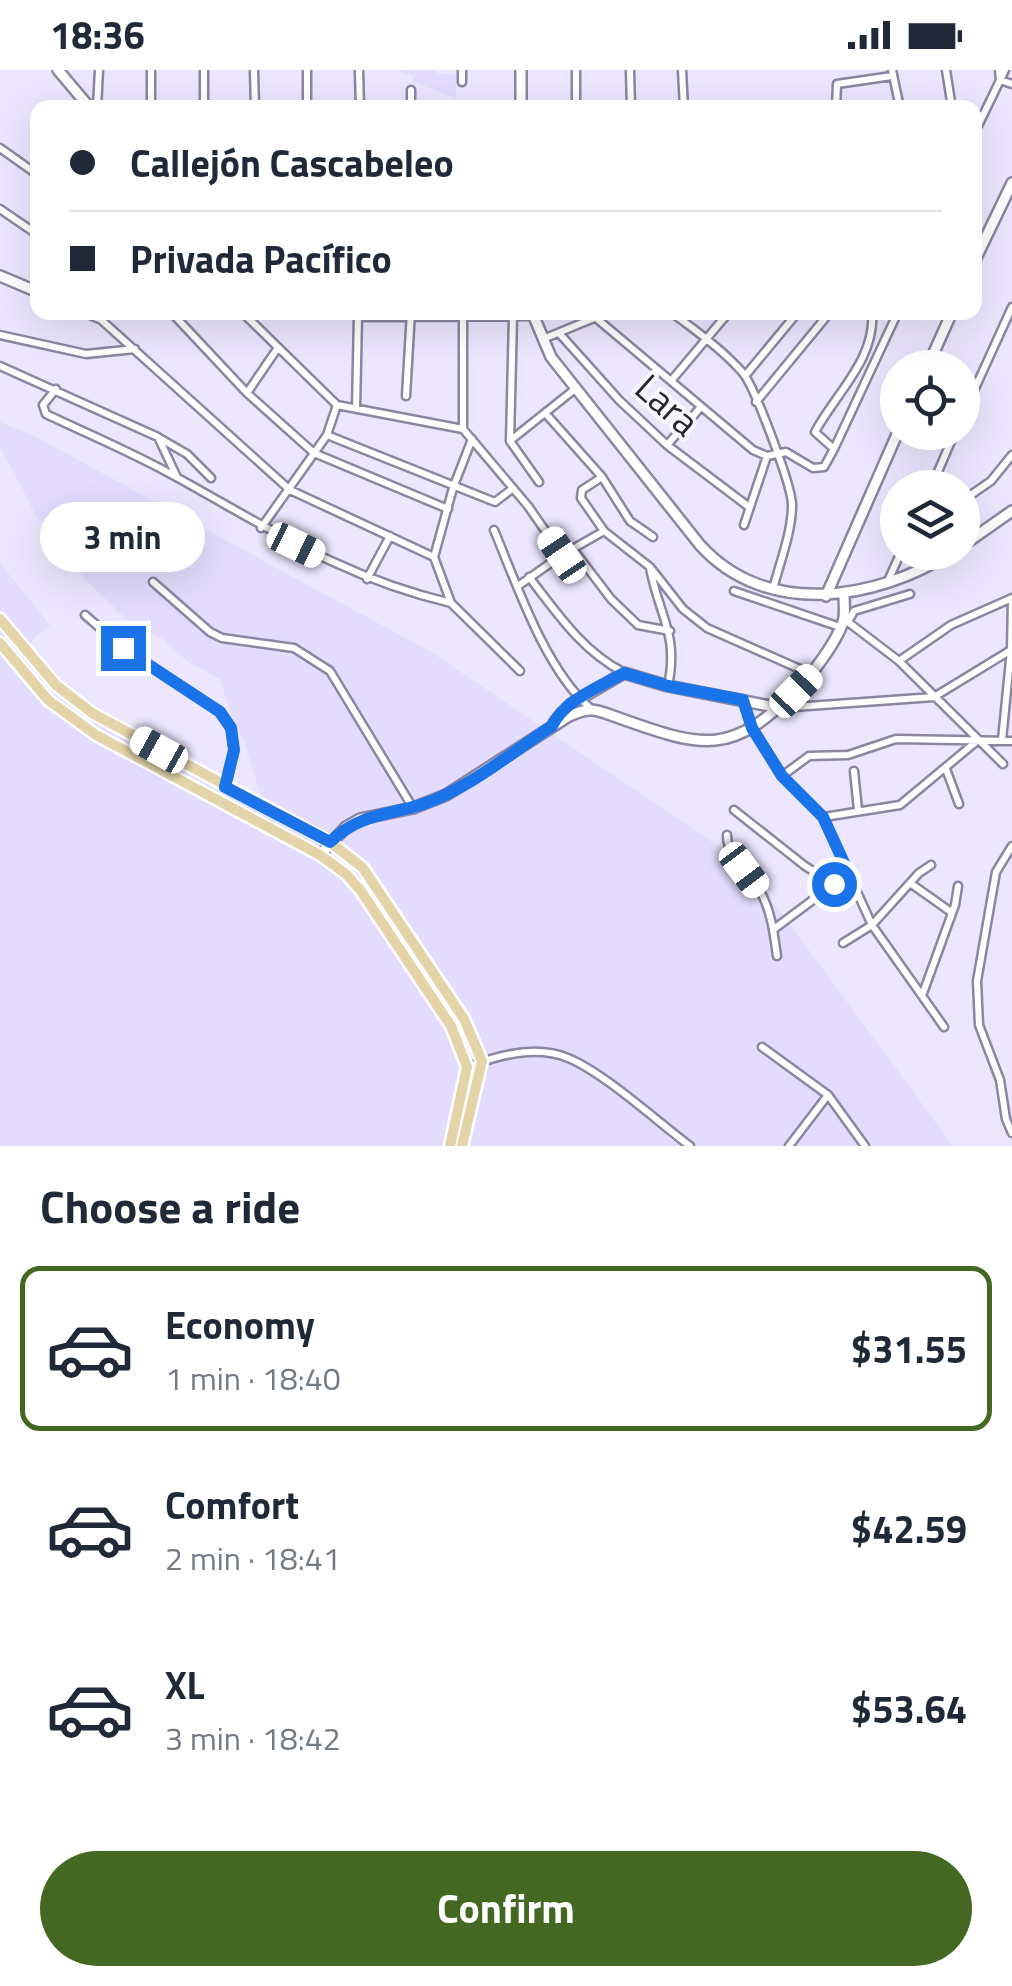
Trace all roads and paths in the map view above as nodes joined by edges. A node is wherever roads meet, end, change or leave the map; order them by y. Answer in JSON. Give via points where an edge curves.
{"nodes":[{"id":1,"x":58,"y":70,"type":"edge"},
{"id":2,"x":99,"y":70,"type":"edge"},
{"id":3,"x":150,"y":70,"type":"edge"},
{"id":4,"x":204,"y":70,"type":"edge"},
{"id":5,"x":254,"y":70,"type":"edge"},
{"id":6,"x":307,"y":70,"type":"edge"},
{"id":7,"x":359,"y":70,"type":"edge"},
{"id":8,"x":462,"y":70,"type":"edge"},
{"id":9,"x":521,"y":70,"type":"edge"},
{"id":10,"x":576,"y":70,"type":"edge"},
{"id":11,"x":630,"y":70,"type":"edge"},
{"id":12,"x":682,"y":70,"type":"edge"},
{"id":13,"x":946,"y":70,"type":"edge"},
{"id":14,"x":1002,"y":70,"type":"edge"},
{"id":15,"x":892,"y":73,"type":"edge"},
{"id":16,"x":1000,"y":80,"type":"junction"},
{"id":17,"x":462,"y":82,"type":"dead end"},
{"id":18,"x":1012,"y":84,"type":"edge"},
{"id":19,"x":410,"y":90,"type":"dead end"},
{"id":20,"x":86,"y":100,"type":"edge"},
{"id":21,"x":95,"y":100,"type":"edge"},
{"id":22,"x":150,"y":100,"type":"edge"},
{"id":23,"x":204,"y":100,"type":"edge"},
{"id":24,"x":255,"y":100,"type":"edge"},
{"id":25,"x":307,"y":100,"type":"edge"},
{"id":26,"x":360,"y":100,"type":"edge"},
{"id":27,"x":410,"y":100,"type":"edge"},
{"id":28,"x":521,"y":100,"type":"edge"},
{"id":29,"x":576,"y":100,"type":"edge"},
{"id":30,"x":630,"y":100,"type":"edge"},
{"id":31,"x":684,"y":100,"type":"edge"},
{"id":32,"x":836,"y":100,"type":"edge"},
{"id":33,"x":898,"y":100,"type":"edge"},
{"id":34,"x":951,"y":100,"type":"edge"},
{"id":35,"x":982,"y":117,"type":"edge"},
{"id":36,"x":0,"y":148,"type":"edge"},
{"id":37,"x":30,"y":170,"type":"edge"},
{"id":38,"x":1012,"y":183,"type":"edge"},
{"id":39,"x":0,"y":209,"type":"edge"},
{"id":40,"x":30,"y":230,"type":"edge"},
{"id":41,"x":982,"y":245,"type":"edge"},
{"id":42,"x":0,"y":276,"type":"edge"},
{"id":43,"x":30,"y":289,"type":"edge"},
{"id":44,"x":1012,"y":308,"type":"edge"},
{"id":45,"x":105,"y":320,"type":"edge"},
{"id":46,"x":179,"y":320,"type":"edge"},
{"id":47,"x":250,"y":320,"type":"edge"},
{"id":48,"x":358,"y":320,"type":"edge"},
{"id":49,"x":411,"y":320,"type":"edge"},
{"id":50,"x":463,"y":320,"type":"edge"},
{"id":51,"x":513,"y":320,"type":"edge"},
{"id":52,"x":534,"y":320,"type":"edge"},
{"id":53,"x":585,"y":320,"type":"edge"},
{"id":54,"x":601,"y":320,"type":"edge"},
{"id":55,"x":681,"y":320,"type":"edge"},
{"id":56,"x":722,"y":320,"type":"edge"},
{"id":57,"x":791,"y":320,"type":"edge"},
{"id":58,"x":824,"y":320,"type":"edge"},
{"id":59,"x":873,"y":320,"type":"edge"},
{"id":60,"x":895,"y":320,"type":"edge"},
{"id":61,"x":948,"y":320,"type":"edge"},
{"id":62,"x":560,"y":333,"type":"junction"},
{"id":63,"x":0,"y":336,"type":"edge"},
{"id":64,"x":542,"y":339,"type":"junction"},
{"id":65,"x":706,"y":339,"type":"junction"},
{"id":66,"x":136,"y":348,"type":"junction"},
{"id":67,"x":277,"y":349,"type":"junction"},
{"id":68,"x":935,"y":350,"type":"edge"},
{"id":69,"x":862,"y":359,"type":"junction"},
{"id":70,"x":0,"y":366,"type":"edge"},
{"id":71,"x":875,"y":366,"type":"junction"},
{"id":72,"x":745,"y":376,"type":"junction"},
{"id":73,"x":980,"y":378,"type":"edge"},
{"id":74,"x":671,"y":381,"type":"junction"},
{"id":75,"x":56,"y":389,"type":"junction"},
{"id":76,"x":575,"y":389,"type":"junction"},
{"id":77,"x":248,"y":392,"type":"junction"},
{"id":78,"x":406,"y":396,"type":"dead end"},
{"id":79,"x":756,"y":402,"type":"junction"},
{"id":80,"x":337,"y":405,"type":"junction"},
{"id":81,"x":701,"y":407,"type":"junction"},
{"id":82,"x":356,"y":409,"type":"junction"},
{"id":83,"x":546,"y":414,"type":"junction"},
{"id":84,"x":463,"y":429,"type":"junction"},
{"id":85,"x":327,"y":435,"type":"junction"},
{"id":86,"x":158,"y":436,"type":"junction"},
{"id":87,"x":472,"y":439,"type":"junction"},
{"id":88,"x":510,"y":441,"type":"junction"},
{"id":89,"x":668,"y":444,"type":"junction"},
{"id":90,"x":834,"y":449,"type":"junction"},
{"id":91,"x":890,"y":450,"type":"edge"},
{"id":92,"x":314,"y":453,"type":"junction"},
{"id":93,"x":777,"y":454,"type":"junction"},
{"id":94,"x":767,"y":456,"type":"junction"},
{"id":95,"x":1012,"y":456,"type":"edge"},
{"id":96,"x":176,"y":476,"type":"junction"},
{"id":97,"x":602,"y":477,"type":"junction"},
{"id":98,"x":211,"y":478,"type":"dead end"},
{"id":99,"x":539,"y":482,"type":"dead end"},
{"id":100,"x":453,"y":488,"type":"junction"},
{"id":101,"x":512,"y":489,"type":"junction"},
{"id":102,"x":980,"y":489,"type":"edge"},
{"id":103,"x":290,"y":490,"type":"junction"},
{"id":104,"x":749,"y":507,"type":"junction"},
{"id":105,"x":448,"y":509,"type":"junction"},
{"id":106,"x":1012,"y":511,"type":"edge"},
{"id":107,"x":744,"y":525,"type":"dead end"},
{"id":108,"x":262,"y":528,"type":"junction"},
{"id":109,"x":494,"y":530,"type":"dead end"},
{"id":110,"x":604,"y":531,"type":"junction"},
{"id":111,"x":980,"y":533,"type":"edge"},
{"id":112,"x":390,"y":536,"type":"junction"},
{"id":113,"x":653,"y":537,"type":"dead end"},
{"id":114,"x":572,"y":549,"type":"junction"},
{"id":115,"x":562,"y":555,"type":"junction"},
{"id":116,"x":434,"y":557,"type":"junction"},
{"id":117,"x":650,"y":567,"type":"junction"},
{"id":118,"x":893,"y":570,"type":"edge"},
{"id":119,"x":917,"y":570,"type":"edge"},
{"id":120,"x":530,"y":578,"type":"junction"},
{"id":121,"x":367,"y":580,"type":"junction"},
{"id":122,"x":153,"y":582,"type":"dead end"},
{"id":123,"x":518,"y":586,"type":"junction"},
{"id":124,"x":885,"y":586,"type":"junction"},
{"id":125,"x":773,"y":588,"type":"junction"},
{"id":126,"x":734,"y":590,"type":"dead end"},
{"id":127,"x":844,"y":594,"type":"junction"},
{"id":128,"x":910,"y":594,"type":"dead end"},
{"id":129,"x":826,"y":596,"type":"junction"},
{"id":130,"x":1012,"y":599,"type":"edge"},
{"id":131,"x":451,"y":604,"type":"junction"},
{"id":132,"x":85,"y":615,"type":"dead end"},
{"id":133,"x":0,"y":620,"type":"edge"},
{"id":134,"x":844,"y":623,"type":"junction"},
{"id":135,"x":670,"y":631,"type":"junction"},
{"id":136,"x":0,"y":643,"type":"edge"},
{"id":137,"x":1012,"y":650,"type":"edge"},
{"id":138,"x":898,"y":661,"type":"junction"},
{"id":139,"x":520,"y":671,"type":"dead end"},
{"id":140,"x":624,"y":673,"type":"junction"},
{"id":141,"x":812,"y":675,"type":"junction"},
{"id":142,"x":668,"y":686,"type":"junction"},
{"id":143,"x":934,"y":696,"type":"junction"},
{"id":144,"x":580,"y":699,"type":"junction"},
{"id":145,"x":743,"y":700,"type":"junction"},
{"id":146,"x":590,"y":708,"type":"junction"},
{"id":147,"x":780,"y":708,"type":"junction"},
{"id":148,"x":552,"y":726,"type":"junction"},
{"id":149,"x":752,"y":728,"type":"junction"},
{"id":150,"x":978,"y":740,"type":"junction"},
{"id":151,"x":1002,"y":740,"type":"junction"},
{"id":152,"x":1012,"y":740,"type":"edge"},
{"id":153,"x":1002,"y":764,"type":"dead end"},
{"id":154,"x":946,"y":769,"type":"junction"},
{"id":155,"x":854,"y":771,"type":"dead end"},
{"id":156,"x":782,"y":776,"type":"junction"},
{"id":157,"x":225,"y":787,"type":"junction"},
{"id":158,"x":959,"y":804,"type":"dead end"},
{"id":159,"x":413,"y":808,"type":"junction"},
{"id":160,"x":734,"y":810,"type":"dead end"},
{"id":161,"x":858,"y":810,"type":"junction"},
{"id":162,"x":823,"y":817,"type":"junction"},
{"id":163,"x":726,"y":835,"type":"dead end"},
{"id":164,"x":330,"y":842,"type":"junction"},
{"id":165,"x":1012,"y":846,"type":"edge"},
{"id":166,"x":320,"y":855,"type":"junction"},
{"id":167,"x":930,"y":865,"type":"dead end"},
{"id":168,"x":850,"y":876,"type":"junction"},
{"id":169,"x":910,"y":883,"type":"junction"},
{"id":170,"x":834,"y":884,"type":"junction"},
{"id":171,"x":958,"y":886,"type":"dead end"},
{"id":172,"x":951,"y":912,"type":"junction"},
{"id":173,"x":872,"y":925,"type":"junction"},
{"id":174,"x":774,"y":929,"type":"junction"},
{"id":175,"x":844,"y":942,"type":"dead end"},
{"id":176,"x":777,"y":956,"type":"dead end"},
{"id":177,"x":923,"y":993,"type":"junction"},
{"id":178,"x":944,"y":1026,"type":"dead end"},
{"id":179,"x":762,"y":1047,"type":"dead end"},
{"id":180,"x":482,"y":1062,"type":"junction"},
{"id":181,"x":466,"y":1068,"type":"junction"},
{"id":182,"x":828,"y":1095,"type":"junction"},
{"id":183,"x":1012,"y":1133,"type":"edge"},
{"id":184,"x":862,"y":1144,"type":"edge"},
{"id":185,"x":450,"y":1146,"type":"edge"},
{"id":186,"x":462,"y":1146,"type":"edge"},
{"id":187,"x":690,"y":1146,"type":"edge"},
{"id":188,"x":789,"y":1146,"type":"edge"}],
"edges":[{"from":1,"to":20,"type":"main road"},
{"from":2,"to":21,"type":"street"},
{"from":3,"to":22,"type":"street"},
{"from":4,"to":23,"type":"street"},
{"from":5,"to":24,"type":"street"},
{"from":6,"to":25,"type":"street"},
{"from":7,"to":26,"type":"street"},
{"from":8,"to":17,"type":"street"},
{"from":9,"to":28,"type":"main road"},
{"from":10,"to":29,"type":"street"},
{"from":11,"to":30,"type":"street"},
{"from":12,"to":31,"type":"street"},
{"from":13,"to":34,"type":"street"},
{"from":14,"to":16,"type":"street"},
{"from":15,"to":32,"type":"street","via":[[837,84]]},
{"from":15,"to":33,"type":"street"},
{"from":16,"to":18,"type":"street"},
{"from":16,"to":35,"type":"street"},
{"from":19,"to":27,"type":"street"},
{"from":36,"to":37,"type":"street"},
{"from":38,"to":41,"type":"main road"},
{"from":39,"to":40,"type":"street"},
{"from":42,"to":43,"type":"main road"},
{"from":44,"to":73,"type":"street"},
{"from":45,"to":66,"type":"street"},
{"from":46,"to":77,"type":"street"},
{"from":47,"to":67,"type":"street"},
{"from":48,"to":82,"type":"street"},
{"from":49,"to":78,"type":"street"},
{"from":50,"to":84,"type":"street"},
{"from":51,"to":88,"type":"street"},
{"from":52,"to":64,"type":"main road"},
{"from":53,"to":62,"type":"street"},
{"from":54,"to":74,"type":"street"},
{"from":55,"to":65,"type":"street"},
{"from":56,"to":65,"type":"street"},
{"from":57,"to":72,"type":"street"},
{"from":58,"to":79,"type":"street"},
{"from":59,"to":69,"type":"street"},
{"from":60,"to":71,"type":"street"},
{"from":61,"to":68,"type":"main road"},
{"from":62,"to":64,"type":"street"},
{"from":62,"to":89,"type":"street","name":"Lara","via":[[618,400]]},
{"from":63,"to":66,"type":"street","via":[[86,354]]},
{"from":64,"to":76,"type":"main road"},
{"from":65,"to":72,"type":"street"},
{"from":65,"to":74,"type":"street"},
{"from":66,"to":103,"type":"street"},
{"from":67,"to":77,"type":"street"},
{"from":67,"to":80,"type":"street"},
{"from":69,"to":71,"type":"street"},
{"from":69,"to":90,"type":"street","via":[[818,427],[817,436]]},
{"from":70,"to":75,"type":"street"},
{"from":71,"to":90,"type":"street"},
{"from":72,"to":79,"type":"street"},
{"from":74,"to":81,"type":"street"},
{"from":75,"to":86,"type":"street"},
{"from":75,"to":96,"type":"street","via":[[43,405],[46,414]]},
{"from":76,"to":83,"type":"street"},
{"from":76,"to":125,"type":"main road","via":[[714,560],[753,585]]},
{"from":77,"to":92,"type":"street"},
{"from":79,"to":93,"type":"street"},
{"from":80,"to":82,"type":"street"},
{"from":80,"to":85,"type":"street"},
{"from":81,"to":89,"type":"street"},
{"from":81,"to":94,"type":"street"},
{"from":82,"to":84,"type":"street"},
{"from":83,"to":88,"type":"street"},
{"from":83,"to":97,"type":"street"},
{"from":84,"to":87,"type":"street"},
{"from":85,"to":92,"type":"street"},
{"from":85,"to":100,"type":"street"},
{"from":86,"to":96,"type":"street"},
{"from":86,"to":98,"type":"street"},
{"from":87,"to":100,"type":"street"},
{"from":87,"to":101,"type":"street"},
{"from":88,"to":99,"type":"street"},
{"from":89,"to":104,"type":"street","name":"Lara"},
{"from":90,"to":93,"type":"street","via":[[818,468]]},
{"from":91,"to":129,"type":"main road"},
{"from":92,"to":103,"type":"street"},
{"from":92,"to":105,"type":"street"},
{"from":93,"to":94,"type":"street"},
{"from":93,"to":125,"type":"street","via":[[792,500]]},
{"from":94,"to":104,"type":"street"},
{"from":95,"to":102,"type":"street"},
{"from":96,"to":108,"type":"street"},
{"from":97,"to":110,"type":"street","via":[[580,494]]},
{"from":97,"to":113,"type":"street","via":[[630,521]]},
{"from":100,"to":101,"type":"street","via":[[496,502]]},
{"from":100,"to":105,"type":"street"},
{"from":101,"to":115,"type":"street"},
{"from":103,"to":108,"type":"street"},
{"from":103,"to":112,"type":"street"},
{"from":104,"to":107,"type":"street"},
{"from":105,"to":116,"type":"street"},
{"from":106,"to":111,"type":"main road"},
{"from":108,"to":121,"type":"street"},
{"from":109,"to":123,"type":"street"},
{"from":110,"to":114,"type":"street"},
{"from":110,"to":117,"type":"street"},
{"from":112,"to":116,"type":"street"},
{"from":112,"to":121,"type":"street"},
{"from":114,"to":115,"type":"street"},
{"from":114,"to":135,"type":"street","via":[[638,625]]},
{"from":115,"to":120,"type":"street"},
{"from":116,"to":131,"type":"street"},
{"from":117,"to":135,"type":"street"},
{"from":117,"to":141,"type":"street","via":[[707,628]]},
{"from":118,"to":124,"type":"street"},
{"from":119,"to":124,"type":"main road"},
{"from":120,"to":123,"type":"street"},
{"from":120,"to":140,"type":"street","via":[[575,636]]},
{"from":121,"to":131,"type":"street"},
{"from":122,"to":159,"type":"street","via":[[210,632],[294,648],[330,671]]},
{"from":123,"to":144,"type":"street"},
{"from":124,"to":127,"type":"main road"},
{"from":125,"to":129,"type":"main road"},
{"from":126,"to":134,"type":"street"},
{"from":127,"to":129,"type":"main road"},
{"from":127,"to":134,"type":"main road"},
{"from":128,"to":134,"type":"street","via":[[854,611]]},
{"from":130,"to":137,"type":"street"},
{"from":130,"to":138,"type":"street","via":[[951,625]]},
{"from":131,"to":139,"type":"street"},
{"from":132,"to":157,"type":"street","via":[[220,712],[234,750]]},
{"from":133,"to":157,"type":"main road","via":[[56,685],[92,712]]},
{"from":134,"to":138,"type":"street"},
{"from":134,"to":141,"type":"main road"},
{"from":135,"to":142,"type":"street"},
{"from":136,"to":166,"type":"main road","via":[[48,700],[96,735]]},
{"from":137,"to":143,"type":"street"},
{"from":137,"to":151,"type":"street"},
{"from":138,"to":143,"type":"street"},
{"from":140,"to":142,"type":"main road"},
{"from":140,"to":144,"type":"main road"},
{"from":141,"to":147,"type":"main road"},
{"from":142,"to":145,"type":"main road"},
{"from":143,"to":147,"type":"street"},
{"from":143,"to":150,"type":"street"},
{"from":144,"to":146,"type":"street"},
{"from":144,"to":148,"type":"main road"},
{"from":145,"to":147,"type":"main road"},
{"from":145,"to":149,"type":"street"},
{"from":146,"to":148,"type":"main road"},
{"from":146,"to":149,"type":"main road","via":[[694,742]]},
{"from":147,"to":149,"type":"main road"},
{"from":148,"to":159,"type":"main road","via":[[446,795]]},
{"from":149,"to":156,"type":"street"},
{"from":150,"to":151,"type":"street"},
{"from":150,"to":153,"type":"street"},
{"from":150,"to":154,"type":"street"},
{"from":150,"to":156,"type":"street","via":[[896,740],[848,755],[808,756]]},
{"from":151,"to":152,"type":"street"},
{"from":154,"to":158,"type":"street"},
{"from":154,"to":161,"type":"street","via":[[900,805]]},
{"from":155,"to":161,"type":"street"},
{"from":156,"to":162,"type":"street"},
{"from":157,"to":164,"type":"main road"},
{"from":159,"to":164,"type":"main road","via":[[360,819]]},
{"from":160,"to":170,"type":"street"},
{"from":161,"to":162,"type":"street"},
{"from":162,"to":168,"type":"street"},
{"from":163,"to":174,"type":"street","via":[[727,848],[761,893]]},
{"from":164,"to":166,"type":"main road"},
{"from":164,"to":180,"type":"main road","via":[[363,868],[464,1020]]},
{"from":165,"to":183,"type":"street","via":[[996,872],[978,981],[978,1026]]},
{"from":166,"to":181,"type":"main road","via":[[354,882],[403,951],[451,1026]]},
{"from":167,"to":169,"type":"street"},
{"from":168,"to":170,"type":"street"},
{"from":168,"to":173,"type":"street"},
{"from":169,"to":172,"type":"street"},
{"from":169,"to":173,"type":"street"},
{"from":170,"to":174,"type":"street"},
{"from":171,"to":172,"type":"street"},
{"from":172,"to":177,"type":"street"},
{"from":173,"to":175,"type":"street"},
{"from":173,"to":177,"type":"street"},
{"from":174,"to":176,"type":"street"},
{"from":177,"to":178,"type":"street"},
{"from":179,"to":182,"type":"street"},
{"from":180,"to":181,"type":"street"},
{"from":180,"to":186,"type":"main road"},
{"from":180,"to":187,"type":"street","via":[[520,1053],[568,1058]]},
{"from":181,"to":185,"type":"main road"},
{"from":182,"to":184,"type":"street"},
{"from":182,"to":188,"type":"street"}]}
